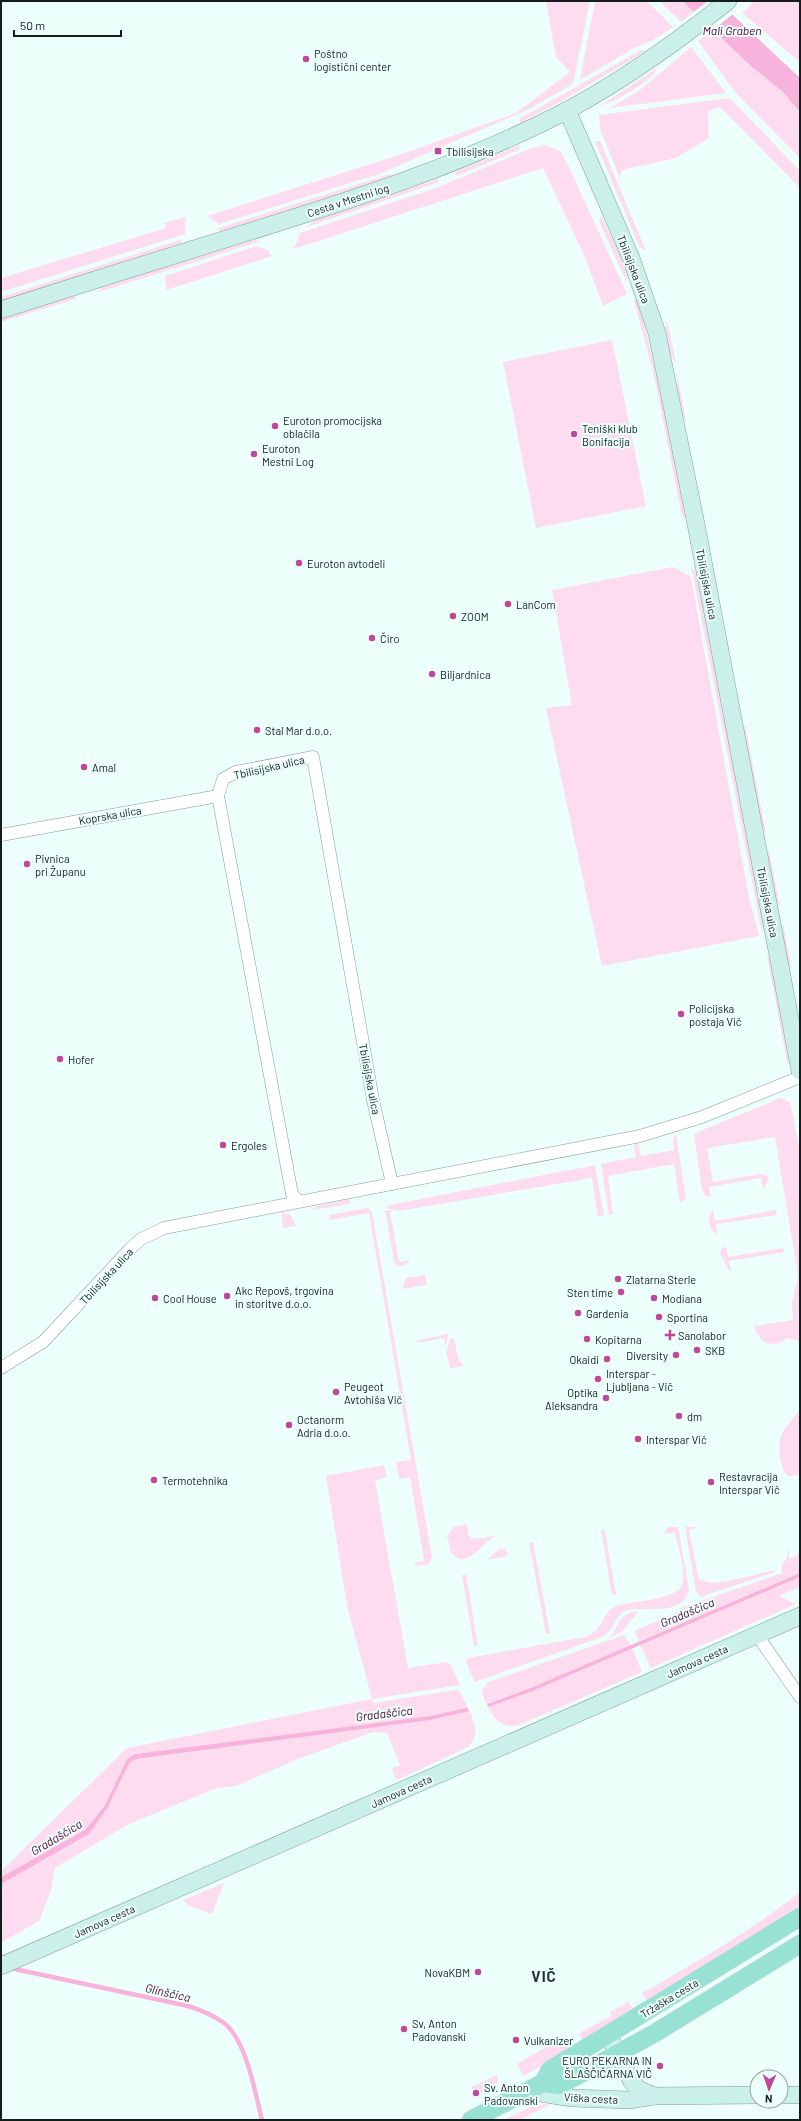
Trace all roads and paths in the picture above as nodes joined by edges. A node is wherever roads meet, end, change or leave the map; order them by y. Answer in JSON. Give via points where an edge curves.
{"nodes":[{"id":1,"x":728,"y":1,"type":"edge"},
{"id":2,"x":567,"y":110,"type":"junction"},
{"id":3,"x":1,"y":310,"type":"edge"},
{"id":4,"x":218,"y":796,"type":"junction"},
{"id":5,"x":1,"y":835,"type":"edge"},
{"id":6,"x":800,"y":1071,"type":"edge"},
{"id":7,"x":800,"y":1078,"type":"edge"},
{"id":8,"x":392,"y":1184,"type":"junction"},
{"id":9,"x":298,"y":1201,"type":"junction"},
{"id":10,"x":1,"y":1368,"type":"edge"},
{"id":11,"x":800,"y":1616,"type":"edge"},
{"id":12,"x":757,"y":1635,"type":"junction"},
{"id":13,"x":800,"y":1697,"type":"edge"},
{"id":14,"x":800,"y":1917,"type":"edge"},
{"id":15,"x":800,"y":1944,"type":"edge"},
{"id":16,"x":1,"y":1966,"type":"edge"},
{"id":17,"x":608,"y":2034,"type":"junction"},
{"id":18,"x":618,"y":2054,"type":"junction"},
{"id":19,"x":536,"y":2087,"type":"junction"},
{"id":20,"x":749,"y":2095,"type":"edge"},
{"id":21,"x":789,"y":2095,"type":"edge"},
{"id":22,"x":800,"y":2095,"type":"edge"},
{"id":23,"x":654,"y":2096,"type":"junction"},
{"id":24,"x":471,"y":2120,"type":"edge"}],
"edges":[{"from":1,"to":2,"type":"street","name":"Cesta v Mestni log","via":[[675,43]]},
{"from":2,"to":3,"type":"street","name":"Cesta v Mestni log","via":[[521,133],[375,192]]},
{"from":2,"to":6,"type":"street","name":"Tbilisijska ulica","via":[[631,258],[657,333]]},
{"from":4,"to":5,"type":"street","name":"Koprska ulica"},
{"from":4,"to":8,"type":"street","name":"Tbilisijska ulica","via":[[223,779],[236,772],[312,757],[373,1100]]},
{"from":4,"to":9,"type":"street","via":[[292,1194]]},
{"from":7,"to":8,"type":"street","name":"Tbilisijska ulica","via":[[702,1118],[640,1136]]},
{"from":8,"to":9,"type":"street","name":"Tbilisijska ulica"},
{"from":9,"to":10,"type":"street","name":"Tbilisijska ulica","via":[[182,1223],[150,1234],[105,1273],[80,1304],[43,1342]]},
{"from":11,"to":12,"type":"street","name":"Jamova cesta"},
{"from":12,"to":13,"type":"street"},
{"from":12,"to":16,"type":"street","name":"Jamova cesta"},
{"from":14,"to":17,"type":"main road","name":"Tržaška cesta"},
{"from":15,"to":18,"type":"main road","name":"Tržaška cesta"},
{"from":17,"to":18,"type":"street","name":"Viška cesta"},
{"from":17,"to":19,"type":"main road","name":"Tržaška cesta","via":[[550,2070]]},
{"from":18,"to":19,"type":"main road","name":"Tržaška cesta","via":[[559,2085]]},
{"from":18,"to":23,"type":"street","name":"Viška cesta","via":[[638,2089]]},
{"from":19,"to":23,"type":"street","name":"Viška cesta","via":[[581,2099],[629,2100]]},
{"from":19,"to":24,"type":"main road","name":"Tržaška cesta"},
{"from":20,"to":23,"type":"street","name":"Viška cesta"},
{"from":21,"to":22,"type":"street"}]}
